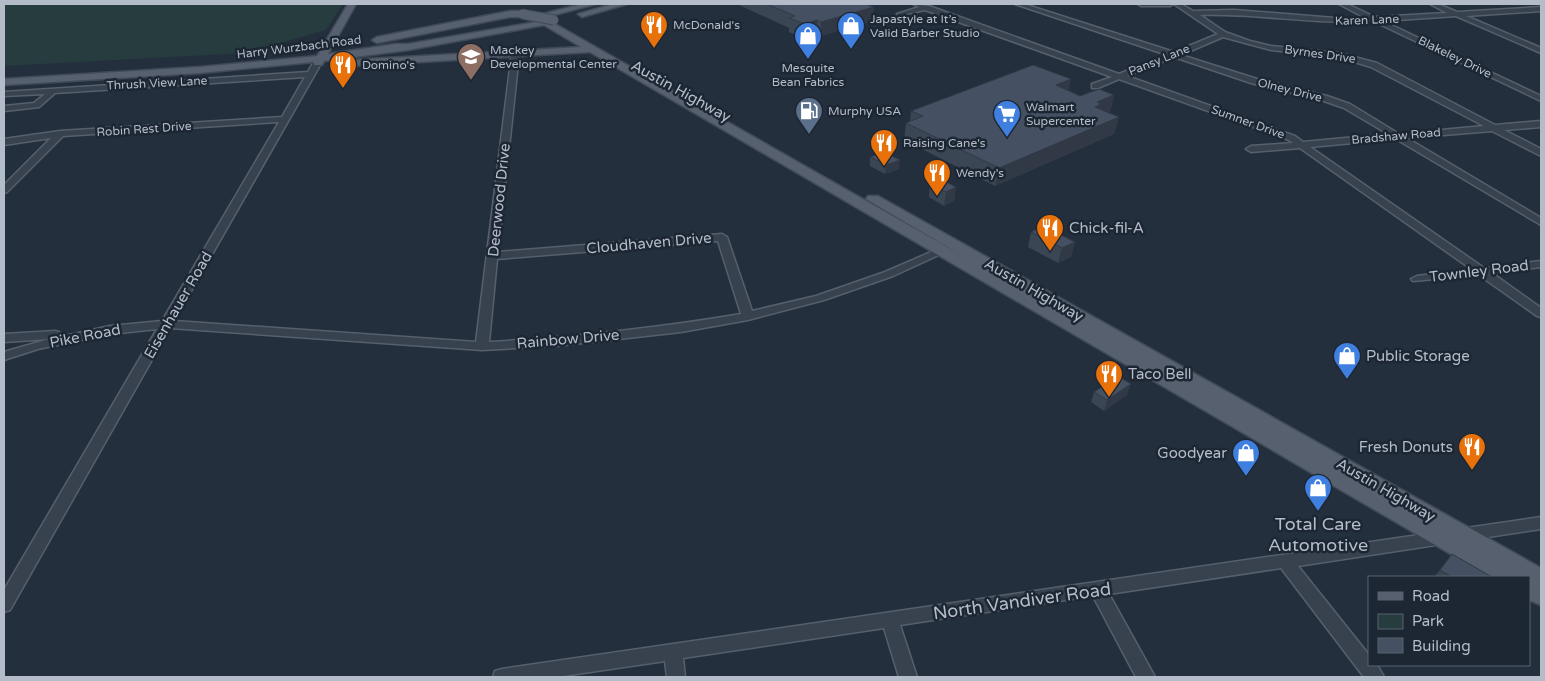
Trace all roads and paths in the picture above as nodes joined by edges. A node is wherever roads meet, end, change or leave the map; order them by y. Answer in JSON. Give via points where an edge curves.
{"nodes":[{"id":1,"x":352,"y":4,"type":"edge"},
{"id":2,"x":556,"y":4,"type":"edge"},
{"id":3,"x":574,"y":4,"type":"edge"},
{"id":4,"x":592,"y":4,"type":"edge"},
{"id":5,"x":623,"y":4,"type":"edge"},
{"id":6,"x":916,"y":4,"type":"edge"},
{"id":7,"x":939,"y":4,"type":"edge"},
{"id":8,"x":1018,"y":4,"type":"edge"},
{"id":9,"x":1141,"y":4,"type":"edge"},
{"id":10,"x":1170,"y":4,"type":"edge"},
{"id":11,"x":1177,"y":4,"type":"edge"},
{"id":12,"x":1342,"y":4,"type":"edge"},
{"id":13,"x":1433,"y":4,"type":"edge"},
{"id":14,"x":1526,"y":4,"type":"edge"},
{"id":15,"x":515,"y":5,"type":"edge"},
{"id":16,"x":926,"y":8,"type":"junction"},
{"id":17,"x":1540,"y":9,"type":"edge"},
{"id":18,"x":1193,"y":12,"type":"junction"},
{"id":19,"x":510,"y":14,"type":"junction"},
{"id":20,"x":899,"y":15,"type":"dead end"},
{"id":21,"x":1459,"y":15,"type":"junction"},
{"id":22,"x":543,"y":16,"type":"edge"},
{"id":23,"x":574,"y":16,"type":"junction"},
{"id":24,"x":1378,"y":20,"type":"junction"},
{"id":25,"x":1222,"y":34,"type":"junction"},
{"id":26,"x":597,"y":48,"type":"junction"},
{"id":27,"x":384,"y":49,"type":"junction"},
{"id":28,"x":1541,"y":50,"type":"edge"},
{"id":29,"x":515,"y":54,"type":"junction"},
{"id":30,"x":1175,"y":54,"type":"junction"},
{"id":31,"x":320,"y":59,"type":"junction"},
{"id":32,"x":4,"y":76,"type":"edge"},
{"id":33,"x":1118,"y":76,"type":"junction"},
{"id":34,"x":4,"y":82,"type":"edge"},
{"id":35,"x":1096,"y":86,"type":"dead end"},
{"id":36,"x":53,"y":91,"type":"junction"},
{"id":37,"x":4,"y":94,"type":"edge"},
{"id":38,"x":1541,"y":99,"type":"edge"},
{"id":39,"x":4,"y":108,"type":"edge"},
{"id":40,"x":285,"y":119,"type":"junction"},
{"id":41,"x":1541,"y":124,"type":"edge"},
{"id":42,"x":1494,"y":128,"type":"junction"},
{"id":43,"x":60,"y":134,"type":"junction"},
{"id":44,"x":1400,"y":136,"type":"junction"},
{"id":45,"x":4,"y":142,"type":"edge"},
{"id":46,"x":1302,"y":145,"type":"junction"},
{"id":47,"x":1251,"y":149,"type":"dead end"},
{"id":48,"x":1541,"y":153,"type":"edge"},
{"id":49,"x":4,"y":190,"type":"edge"},
{"id":50,"x":1541,"y":222,"type":"edge"},
{"id":51,"x":949,"y":248,"type":"junction"},
{"id":52,"x":493,"y":256,"type":"junction"},
{"id":53,"x":1541,"y":264,"type":"edge"},
{"id":54,"x":1480,"y":270,"type":"junction"},
{"id":55,"x":1416,"y":279,"type":"dead end"},
{"id":56,"x":1541,"y":313,"type":"edge"},
{"id":57,"x":748,"y":316,"type":"junction"},
{"id":58,"x":167,"y":324,"type":"junction"},
{"id":59,"x":110,"y":330,"type":"junction"},
{"id":60,"x":4,"y":338,"type":"edge"},
{"id":61,"x":482,"y":346,"type":"junction"},
{"id":62,"x":4,"y":356,"type":"edge"},
{"id":63,"x":1541,"y":523,"type":"edge"},
{"id":64,"x":1466,"y":535,"type":"junction"},
{"id":65,"x":1442,"y":539,"type":"junction"},
{"id":66,"x":1286,"y":562,"type":"junction"},
{"id":67,"x":1506,"y":576,"type":"edge"},
{"id":68,"x":1541,"y":578,"type":"edge"},
{"id":69,"x":1098,"y":590,"type":"junction"},
{"id":70,"x":1530,"y":590,"type":"edge"},
{"id":71,"x":1541,"y":596,"type":"edge"},
{"id":72,"x":4,"y":605,"type":"edge"},
{"id":73,"x":890,"y":620,"type":"junction"},
{"id":74,"x":673,"y":652,"type":"junction"},
{"id":75,"x":502,"y":677,"type":"edge"},
{"id":76,"x":676,"y":677,"type":"edge"},
{"id":77,"x":908,"y":677,"type":"edge"},
{"id":78,"x":1146,"y":677,"type":"edge"},
{"id":79,"x":1375,"y":677,"type":"edge"}],
"edges":[{"from":1,"to":31,"type":"main road","name":"Eisenhauer Road"},
{"from":2,"to":22,"type":"main road","via":[[545,9]]},
{"from":3,"to":31,"type":"main road","name":"Harry Wurzbach Road"},
{"from":4,"to":27,"type":"main road","name":"Harry Wurzbach Road"},
{"from":5,"to":23,"type":"main road"},
{"from":6,"to":16,"type":"street","name":"Sumner Drive"},
{"from":7,"to":16,"type":"street"},
{"from":8,"to":30,"type":"street","name":"Olney Drive"},
{"from":9,"to":10,"type":"street"},
{"from":11,"to":18,"type":"street","name":"Byrnes Drive"},
{"from":12,"to":24,"type":"street","name":"Blakeley Drive"},
{"from":13,"to":21,"type":"street"},
{"from":14,"to":17,"type":"street"},
{"from":15,"to":19,"type":"main road"},
{"from":15,"to":22,"type":"main road","name":"Austin Highway"},
{"from":16,"to":20,"type":"street"},
{"from":16,"to":33,"type":"street","name":"Sumner Drive"},
{"from":17,"to":21,"type":"street","name":"Karen Lane"},
{"from":18,"to":24,"type":"street","name":"Karen Lane","via":[[1234,12],[1323,21]]},
{"from":18,"to":25,"type":"street","name":"Byrnes Drive"},
{"from":19,"to":22,"type":"main road","bridge":true},
{"from":19,"to":31,"type":"main road","via":[[344,45]]},
{"from":21,"to":24,"type":"street","name":"Karen Lane"},
{"from":21,"to":28,"type":"street"},
{"from":22,"to":23,"type":"main road"},
{"from":22,"to":23,"type":"main road"},
{"from":22,"to":26,"type":"main road","name":"Austin Highway"},
{"from":22,"to":27,"type":"main road","via":[[516,26]]},
{"from":24,"to":38,"type":"street","name":"Blakeley Drive"},
{"from":25,"to":30,"type":"street","name":"Pansy Lane"},
{"from":25,"to":42,"type":"street","name":"Byrnes Drive","via":[[1259,46],[1339,55],[1368,63]]},
{"from":26,"to":29,"type":"main road"},
{"from":26,"to":51,"type":"main road","name":"Austin Highway"},
{"from":27,"to":31,"type":"main road","name":"Harry Wurzbach Road"},
{"from":29,"to":31,"type":"main road"},
{"from":29,"to":52,"type":"street","name":"Deerwood Drive"},
{"from":30,"to":33,"type":"street","name":"Pansy Lane"},
{"from":30,"to":44,"type":"street","name":"Olney Drive","via":[[1254,81],[1340,103]]},
{"from":31,"to":32,"type":"main road","name":"Harry Wurzbach Road","via":[[247,59]]},
{"from":31,"to":34,"type":"main road","name":"Harry Wurzbach Road"},
{"from":31,"to":36,"type":"street","name":"Thrush View Lane"},
{"from":31,"to":40,"type":"street","name":"Eisenhauer Road"},
{"from":33,"to":35,"type":"street","name":"Pansy Lane"},
{"from":33,"to":46,"type":"street","name":"Sumner Drive","via":[[1280,133]]},
{"from":36,"to":37,"type":"street","name":"Thrush View Lane"},
{"from":36,"to":39,"type":"street","via":[[36,105]]},
{"from":40,"to":43,"type":"street","name":"Robin Rest Drive"},
{"from":40,"to":58,"type":"street","name":"Eisenhauer Road"},
{"from":41,"to":42,"type":"street","name":"Bradshaw Road"},
{"from":42,"to":44,"type":"street","name":"Bradshaw Road"},
{"from":42,"to":48,"type":"street","name":"Byrnes Drive"},
{"from":43,"to":45,"type":"street","name":"Robin Rest Drive"},
{"from":43,"to":49,"type":"street"},
{"from":44,"to":46,"type":"street","name":"Bradshaw Road"},
{"from":44,"to":50,"type":"street","name":"Olney Drive"},
{"from":46,"to":47,"type":"street","name":"Bradshaw Road"},
{"from":46,"to":54,"type":"street","name":"Sumner Drive"},
{"from":51,"to":57,"type":"street","name":"Rainbow Drive","via":[[848,289]]},
{"from":51,"to":64,"type":"main road","name":"Austin Highway"},
{"from":51,"to":65,"type":"main road","name":"Austin Highway"},
{"from":52,"to":57,"type":"street","name":"Cloudhaven Drive","via":[[722,237]]},
{"from":52,"to":61,"type":"street","name":"Deerwood Drive"},
{"from":53,"to":54,"type":"street","name":"Townley Road"},
{"from":54,"to":55,"type":"street","name":"Townley Road"},
{"from":54,"to":56,"type":"street","name":"Sumner Drive"},
{"from":57,"to":61,"type":"street","name":"Rainbow Drive","via":[[681,328],[556,342]]},
{"from":58,"to":59,"type":"street","name":"Pike Road"},
{"from":58,"to":61,"type":"street","name":"Rainbow Drive"},
{"from":58,"to":72,"type":"street","name":"Eisenhauer Road"},
{"from":59,"to":60,"type":"street"},
{"from":59,"to":62,"type":"street","name":"Pike Road","via":[[41,344]]},
{"from":63,"to":64,"type":"street","name":"North Vandiver Road"},
{"from":64,"to":65,"type":"street","name":"North Vandiver Road"},
{"from":64,"to":68,"type":"main road","name":"Austin Highway"},
{"from":65,"to":66,"type":"street","name":"North Vandiver Road"},
{"from":65,"to":67,"type":"main road","name":"Austin Highway"},
{"from":66,"to":69,"type":"street","name":"North Vandiver Road"},
{"from":66,"to":79,"type":"street"},
{"from":69,"to":73,"type":"street","name":"North Vandiver Road"},
{"from":69,"to":78,"type":"street"},
{"from":70,"to":71,"type":"main road"},
{"from":73,"to":74,"type":"street","name":"North Vandiver Road"},
{"from":73,"to":77,"type":"street"},
{"from":74,"to":75,"type":"street","name":"North Vandiver Road"},
{"from":74,"to":76,"type":"street"}]}
